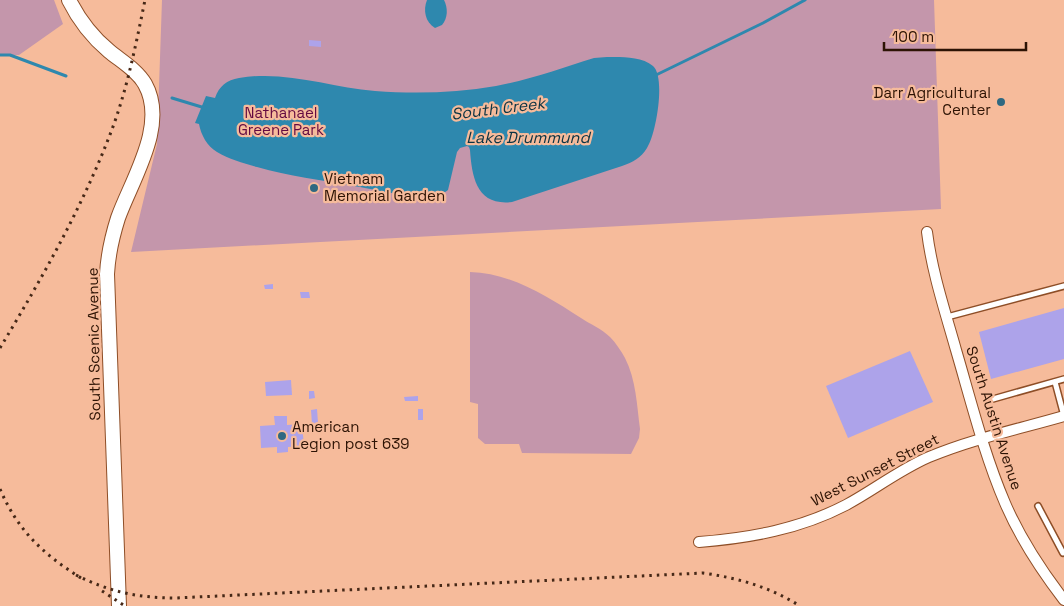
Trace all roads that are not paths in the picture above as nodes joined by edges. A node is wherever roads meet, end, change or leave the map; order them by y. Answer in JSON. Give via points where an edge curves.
{"nodes":[{"id":1,"x":69,"y":0,"type":"edge"},
{"id":2,"x":927,"y":232,"type":"dead end"},
{"id":3,"x":1064,"y":286,"type":"edge"},
{"id":4,"x":947,"y":317,"type":"junction"},
{"id":5,"x":1064,"y":379,"type":"edge"},
{"id":6,"x":1055,"y":382,"type":"junction"},
{"id":7,"x":993,"y":399,"type":"dead end"},
{"id":8,"x":1064,"y":416,"type":"edge"},
{"id":9,"x":982,"y":439,"type":"junction"},
{"id":10,"x":1038,"y":506,"type":"dead end"},
{"id":11,"x":699,"y":542,"type":"dead end"},
{"id":12,"x":1062,"y":553,"type":"dead end"},
{"id":13,"x":1064,"y":600,"type":"edge"},
{"id":14,"x":119,"y":606,"type":"edge"}],
"edges":[{"from":1,"to":14,"type":"main road","name":"South Scenic Avenue","via":[[90,33],[139,76],[151,104],[150,137],[119,216],[108,257]]},
{"from":2,"to":4,"type":"street","name":"South Austin Avenue"},
{"from":3,"to":4,"type":"lane"},
{"from":4,"to":9,"type":"street","name":"South Austin Avenue"},
{"from":5,"to":6,"type":"lane"},
{"from":6,"to":7,"type":"lane"},
{"from":6,"to":8,"type":"lane"},
{"from":8,"to":9,"type":"street","name":"West Sunset Street"},
{"from":9,"to":11,"type":"street","name":"West Sunset Street","via":[[928,458],[844,506],[801,524],[762,534]]},
{"from":9,"to":13,"type":"street","name":"South Austin Avenue","via":[[1018,530]]},
{"from":10,"to":12,"type":"lane"}]}
